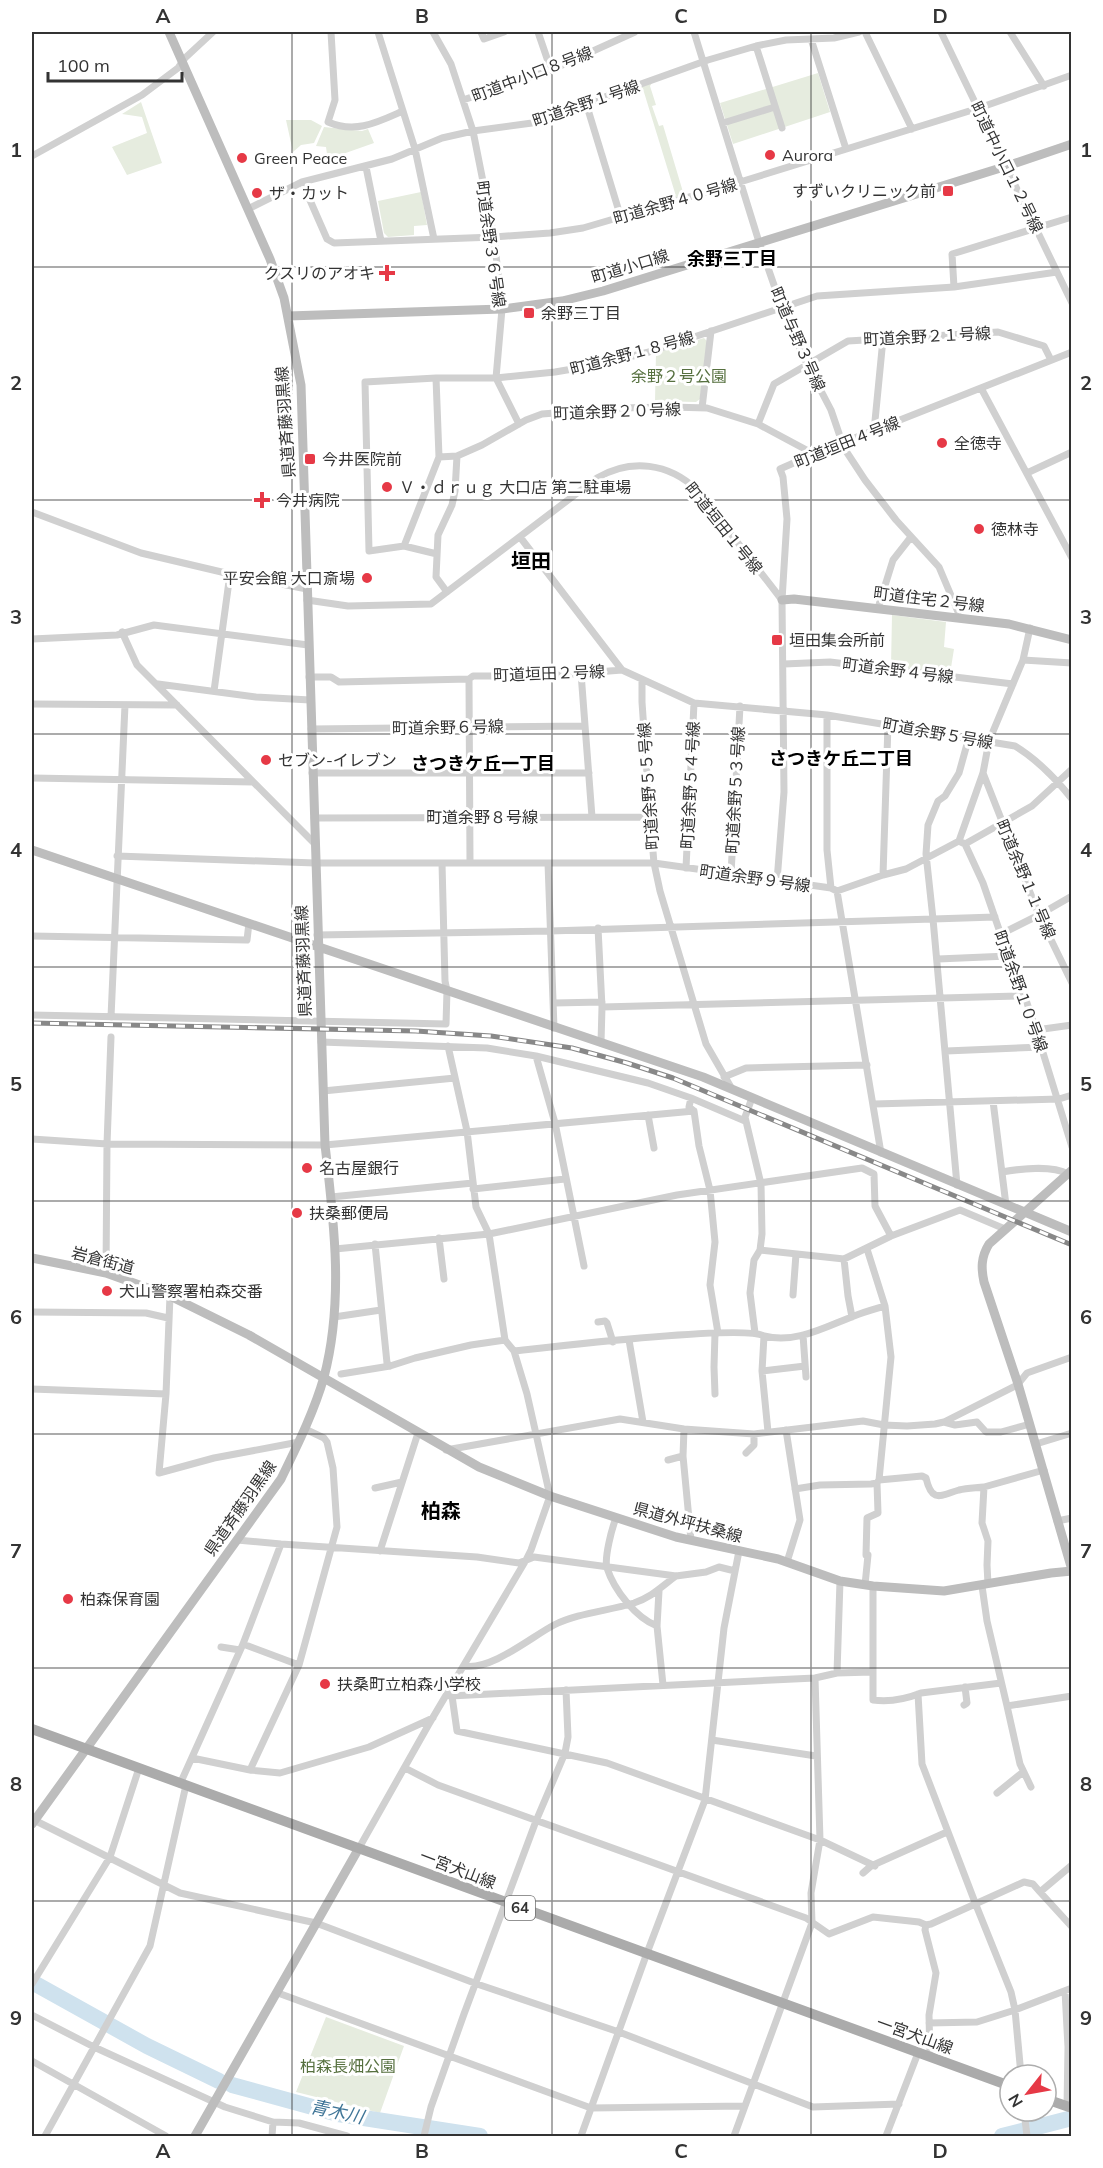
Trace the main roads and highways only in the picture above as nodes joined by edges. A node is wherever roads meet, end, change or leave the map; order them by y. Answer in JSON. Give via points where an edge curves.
{"nodes":[{"id":1,"x":169,"y":32,"type":"edge"},
{"id":2,"x":1071,"y":144,"type":"edge"},
{"id":3,"x":288,"y":316,"type":"junction"},
{"id":4,"x":782,"y":600,"type":"road end"},
{"id":5,"x":1071,"y":640,"type":"edge"},
{"id":6,"x":32,"y":850,"type":"edge"},
{"id":7,"x":318,"y":945,"type":"junction"},
{"id":8,"x":1070,"y":1172,"type":"edge"},
{"id":9,"x":1024,"y":1213,"type":"junction"},
{"id":10,"x":1071,"y":1232,"type":"edge"},
{"id":11,"x":32,"y":1258,"type":"edge"},
{"id":12,"x":324,"y":1378,"type":"junction"},
{"id":13,"x":1071,"y":1571,"type":"edge"},
{"id":14,"x":32,"y":1729,"type":"edge"},
{"id":15,"x":87,"y":1749,"type":"junction"},
{"id":16,"x":32,"y":1821,"type":"edge"},
{"id":17,"x":359,"y":1848,"type":"junction"},
{"id":18,"x":998,"y":2082,"type":"edge"},
{"id":19,"x":195,"y":2136,"type":"edge"}],
"edges":[{"from":1,"to":3,"type":"main road","name":"県道斉藤羽黒線","via":[[270,259]]},
{"from":2,"to":3,"type":"main road","name":"町道小口線","via":[[562,301],[502,309]]},
{"from":3,"to":7,"type":"main road","name":"県道斉藤羽黒線","via":[[303,406]]},
{"from":4,"to":5,"type":"main road","name":"町道住宅２号線","via":[[1009,624]]},
{"from":6,"to":7,"type":"main road"},
{"from":7,"to":9,"type":"main road","via":[[671,1065]]},
{"from":7,"to":12,"type":"main road","name":"県道斉藤羽黒線","via":[[325,1145],[335,1249],[334,1317]]},
{"from":8,"to":9,"type":"main road","name":"県道外坪扶桑線"},
{"from":9,"to":10,"type":"main road"},
{"from":9,"to":13,"type":"main road","name":"県道外坪扶桑線","via":[[985,1250],[981,1269]]},
{"from":11,"to":12,"type":"main road","name":"岩倉街道","via":[[106,1273],[170,1296]]},
{"from":12,"to":13,"type":"main road","name":"県道外坪扶桑線","via":[[478,1467],[550,1496],[691,1540],[787,1562],[840,1581],[944,1591]]},
{"from":12,"to":15,"type":"main road","name":"県道斉藤羽黒線","via":[[281,1479]]},
{"from":14,"to":15,"type":"main road","name":"一宮犬山線","number":"64"},
{"from":15,"to":16,"type":"main road","name":"県道斉藤羽黒線"},
{"from":15,"to":17,"type":"main road","name":"一宮犬山線","number":"64"},
{"from":17,"to":18,"type":"main road","name":"一宮犬山線","number":"64"},
{"from":17,"to":19,"type":"main road"}]}
